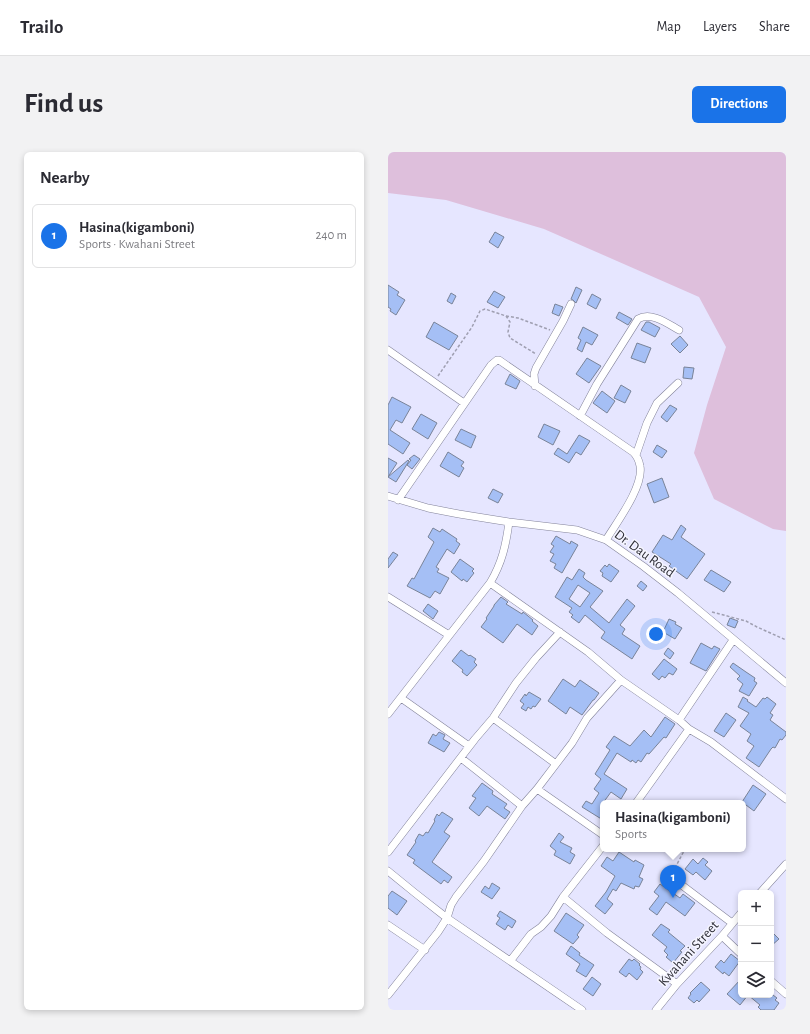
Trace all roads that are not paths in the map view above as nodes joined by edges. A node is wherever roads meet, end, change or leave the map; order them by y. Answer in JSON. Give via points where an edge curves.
{"nodes":[{"id":1,"x":571,"y":304,"type":"dead end"},
{"id":2,"x":680,"y":330,"type":"dead end"},
{"id":3,"x":388,"y":350,"type":"edge"},
{"id":4,"x":678,"y":383,"type":"dead end"},
{"id":5,"x":535,"y":386,"type":"junction"},
{"id":6,"x":464,"y":403,"type":"junction"},
{"id":7,"x":580,"y":416,"type":"junction"},
{"id":8,"x":636,"y":455,"type":"junction"},
{"id":9,"x":388,"y":496,"type":"edge"},
{"id":10,"x":398,"y":500,"type":"junction"},
{"id":11,"x":509,"y":522,"type":"junction"},
{"id":12,"x":606,"y":540,"type":"junction"},
{"id":13,"x":490,"y":583,"type":"junction"},
{"id":14,"x":388,"y":598,"type":"edge"},
{"id":15,"x":560,"y":632,"type":"junction"},
{"id":16,"x":449,"y":636,"type":"junction"},
{"id":17,"x":734,"y":640,"type":"junction"},
{"id":18,"x":621,"y":680,"type":"junction"},
{"id":19,"x":786,"y":683,"type":"edge"},
{"id":20,"x":401,"y":698,"type":"junction"},
{"id":21,"x":388,"y":714,"type":"edge"},
{"id":22,"x":493,"y":718,"type":"junction"},
{"id":23,"x":679,"y":720,"type":"junction"},
{"id":24,"x":689,"y":729,"type":"junction"},
{"id":25,"x":469,"y":746,"type":"junction"},
{"id":26,"x":461,"y":758,"type":"junction"},
{"id":27,"x":556,"y":764,"type":"junction"},
{"id":28,"x":537,"y":789,"type":"junction"},
{"id":29,"x":638,"y":800,"type":"edge"},
{"id":30,"x":786,"y":800,"type":"edge"},
{"id":31,"x":522,"y":806,"type":"junction"},
{"id":32,"x":600,"y":833,"type":"edge"},
{"id":33,"x":600,"y":850,"type":"edge"},
{"id":34,"x":388,"y":852,"type":"edge"},
{"id":35,"x":786,"y":864,"type":"edge"},
{"id":36,"x":388,"y":871,"type":"edge"},
{"id":37,"x":672,"y":875,"type":"road end"},
{"id":38,"x":763,"y":890,"type":"edge"},
{"id":39,"x":563,"y":897,"type":"junction"},
{"id":40,"x":738,"y":916,"type":"edge"},
{"id":41,"x":447,"y":918,"type":"junction"},
{"id":42,"x":732,"y":923,"type":"junction"},
{"id":43,"x":388,"y":925,"type":"edge"},
{"id":44,"x":722,"y":936,"type":"junction"},
{"id":45,"x":425,"y":950,"type":"junction"},
{"id":46,"x":738,"y":951,"type":"edge"},
{"id":47,"x":510,"y":960,"type":"junction"},
{"id":48,"x":774,"y":983,"type":"edge"},
{"id":49,"x":677,"y":984,"type":"junction"},
{"id":50,"x":785,"y":992,"type":"edge"},
{"id":51,"x":388,"y":995,"type":"edge"},
{"id":52,"x":582,"y":1010,"type":"edge"},
{"id":53,"x":656,"y":1010,"type":"edge"}],
"edges":[{"from":1,"to":5,"type":"street","via":[[534,374]]},
{"from":2,"to":7,"type":"street","via":[[652,317],[644,316],[638,319]]},
{"from":3,"to":6,"type":"street"},
{"from":4,"to":8,"type":"street","via":[[656,403]]},
{"from":5,"to":6,"type":"street","via":[[496,360]]},
{"from":5,"to":7,"type":"street"},
{"from":6,"to":10,"type":"street"},
{"from":7,"to":8,"type":"street"},
{"from":8,"to":12,"type":"street","via":[[641,467],[636,490]]},
{"from":9,"to":10,"type":"street","name":"Dr. Dau Road"},
{"from":10,"to":11,"type":"street","name":"Dr. Dau Road","via":[[428,508]]},
{"from":11,"to":12,"type":"street","name":"Dr. Dau Road","via":[[577,530]]},
{"from":11,"to":13,"type":"street","via":[[502,558]]},
{"from":12,"to":17,"type":"street","name":"Dr. Dau Road","via":[[643,566]]},
{"from":13,"to":15,"type":"street"},
{"from":13,"to":16,"type":"street"},
{"from":14,"to":16,"type":"street"},
{"from":15,"to":18,"type":"street"},
{"from":15,"to":22,"type":"street","via":[[516,683]]},
{"from":16,"to":20,"type":"street"},
{"from":17,"to":19,"type":"street","name":"Dr. Dau Road"},
{"from":17,"to":23,"type":"street"},
{"from":18,"to":23,"type":"street"},
{"from":18,"to":27,"type":"street","via":[[588,718]]},
{"from":20,"to":21,"type":"street"},
{"from":20,"to":25,"type":"street"},
{"from":22,"to":25,"type":"street"},
{"from":22,"to":27,"type":"street"},
{"from":23,"to":24,"type":"street"},
{"from":24,"to":29,"type":"street"},
{"from":24,"to":30,"type":"street","via":[[711,742]]},
{"from":25,"to":26,"type":"street"},
{"from":26,"to":31,"type":"street"},
{"from":26,"to":34,"type":"street"},
{"from":27,"to":28,"type":"street"},
{"from":28,"to":31,"type":"street"},
{"from":28,"to":32,"type":"street"},
{"from":31,"to":41,"type":"street","via":[[456,897]]},
{"from":33,"to":39,"type":"street"},
{"from":35,"to":38,"type":"street"},
{"from":36,"to":41,"type":"street"},
{"from":37,"to":42,"type":"street","via":[[675,880]]},
{"from":39,"to":47,"type":"street","via":[[551,916],[531,934]]},
{"from":39,"to":49,"type":"street"},
{"from":40,"to":42,"type":"street","name":"Kwahani Street"},
{"from":41,"to":45,"type":"street"},
{"from":41,"to":47,"type":"street"},
{"from":42,"to":44,"type":"street","name":"Kwahani Street"},
{"from":43,"to":45,"type":"street"},
{"from":44,"to":46,"type":"street"},
{"from":44,"to":49,"type":"street","name":"Kwahani Street"},
{"from":45,"to":51,"type":"street"},
{"from":47,"to":52,"type":"street"},
{"from":48,"to":50,"type":"street"},
{"from":49,"to":53,"type":"street","name":"Kwahani Street"}]}
